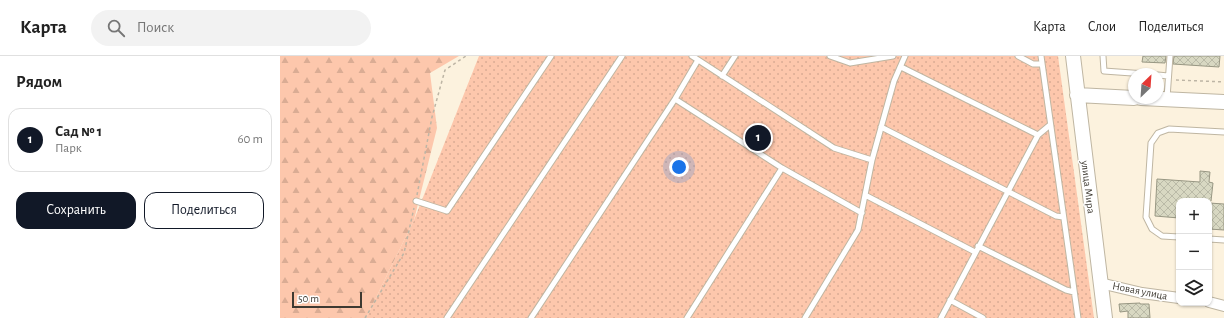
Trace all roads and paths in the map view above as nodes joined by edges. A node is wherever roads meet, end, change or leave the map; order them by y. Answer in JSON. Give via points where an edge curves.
{"nodes":[{"id":1,"x":466,"y":56,"type":"edge"},
{"id":2,"x":551,"y":56,"type":"edge"},
{"id":3,"x":622,"y":56,"type":"edge"},
{"id":4,"x":692,"y":56,"type":"edge"},
{"id":5,"x":735,"y":56,"type":"edge"},
{"id":6,"x":830,"y":56,"type":"edge"},
{"id":7,"x":893,"y":56,"type":"edge"},
{"id":8,"x":905,"y":56,"type":"edge"},
{"id":9,"x":1018,"y":56,"type":"edge"},
{"id":10,"x":1041,"y":56,"type":"edge"},
{"id":11,"x":1073,"y":56,"type":"edge"},
{"id":12,"x":1103,"y":56,"type":"edge"},
{"id":13,"x":1170,"y":56,"type":"edge"},
{"id":14,"x":698,"y":60,"type":"junction"},
{"id":15,"x":1042,"y":64,"type":"junction"},
{"id":16,"x":900,"y":67,"type":"junction"},
{"id":17,"x":1128,"y":73,"type":"edge"},
{"id":18,"x":722,"y":76,"type":"junction"},
{"id":19,"x":1164,"y":77,"type":"edge"},
{"id":20,"x":1168,"y":78,"type":"junction"},
{"id":21,"x":1224,"y":82,"type":"edge"},
{"id":22,"x":1077,"y":95,"type":"junction"},
{"id":23,"x":1128,"y":98,"type":"edge"},
{"id":24,"x":675,"y":99,"type":"junction"},
{"id":25,"x":1166,"y":99,"type":"joint"},
{"id":26,"x":1224,"y":102,"type":"edge"},
{"id":27,"x":1050,"y":125,"type":"junction"},
{"id":28,"x":881,"y":127,"type":"junction"},
{"id":29,"x":1224,"y":132,"type":"edge"},
{"id":30,"x":1038,"y":135,"type":"junction"},
{"id":31,"x":872,"y":160,"type":"junction"},
{"id":32,"x":782,"y":168,"type":"junction"},
{"id":33,"x":1007,"y":191,"type":"junction"},
{"id":34,"x":865,"y":195,"type":"junction"},
{"id":35,"x":416,"y":201,"type":"junction"},
{"id":36,"x":862,"y":213,"type":"junction"},
{"id":37,"x":1063,"y":218,"type":"junction"},
{"id":38,"x":1176,"y":237,"type":"edge"},
{"id":39,"x":1212,"y":239,"type":"edge"},
{"id":40,"x":1224,"y":240,"type":"edge"},
{"id":41,"x":978,"y":246,"type":"junction"},
{"id":42,"x":975,"y":252,"type":"junction"},
{"id":43,"x":1100,"y":283,"type":"junction"},
{"id":44,"x":1074,"y":292,"type":"junction"},
{"id":45,"x":1176,"y":298,"type":"edge"},
{"id":46,"x":950,"y":300,"type":"junction"},
{"id":47,"x":1212,"y":303,"type":"edge"},
{"id":48,"x":1224,"y":306,"type":"edge"},
{"id":49,"x":365,"y":318,"type":"edge"},
{"id":50,"x":447,"y":318,"type":"edge"},
{"id":51,"x":531,"y":318,"type":"edge"},
{"id":52,"x":687,"y":318,"type":"edge"},
{"id":53,"x":805,"y":318,"type":"edge"},
{"id":54,"x":941,"y":318,"type":"edge"},
{"id":55,"x":983,"y":318,"type":"edge"},
{"id":56,"x":1078,"y":318,"type":"edge"},
{"id":57,"x":1105,"y":318,"type":"edge"}],
"edges":[{"from":1,"to":35,"type":"path","via":[[445,70],[432,117]]},
{"from":2,"to":35,"type":"lane","via":[[447,211]]},
{"from":3,"to":50,"type":"lane"},
{"from":4,"to":14,"type":"lane"},
{"from":5,"to":18,"type":"lane"},
{"from":6,"to":7,"type":"lane","via":[[850,63]]},
{"from":8,"to":16,"type":"lane"},
{"from":9,"to":15,"type":"lane","via":[[1033,64]]},
{"from":10,"to":15,"type":"lane"},
{"from":11,"to":22,"type":"main road","name":"улица Мира"},
{"from":12,"to":17,"type":"lane","via":[[1104,71]]},
{"from":13,"to":20,"type":"lane"},
{"from":14,"to":18,"type":"lane"},
{"from":14,"to":24,"type":"lane"},
{"from":15,"to":27,"type":"lane"},
{"from":16,"to":28,"type":"lane"},
{"from":16,"to":30,"type":"lane"},
{"from":18,"to":31,"type":"lane","via":[[834,148]]},
{"from":19,"to":20,"type":"lane"},
{"from":20,"to":21,"type":"path"},
{"from":20,"to":25,"type":"lane"},
{"from":22,"to":23,"type":"main road"},
{"from":22,"to":43,"type":"main road","name":"улица Мира"},
{"from":24,"to":32,"type":"lane"},
{"from":24,"to":51,"type":"lane"},
{"from":25,"to":26,"type":"main road"},
{"from":27,"to":30,"type":"lane"},
{"from":27,"to":37,"type":"lane"},
{"from":28,"to":31,"type":"lane"},
{"from":28,"to":33,"type":"lane"},
{"from":29,"to":38,"type":"lane","via":[[1169,129],[1158,133],[1152,143],[1146,217],[1152,229],[1162,236]]},
{"from":30,"to":33,"type":"lane"},
{"from":31,"to":34,"type":"lane"},
{"from":32,"to":36,"type":"lane"},
{"from":32,"to":52,"type":"lane"},
{"from":33,"to":37,"type":"lane"},
{"from":33,"to":41,"type":"lane"},
{"from":34,"to":36,"type":"lane"},
{"from":34,"to":42,"type":"lane"},
{"from":35,"to":49,"type":"path","via":[[404,253]]},
{"from":36,"to":53,"type":"lane","via":[[858,230]]},
{"from":37,"to":44,"type":"lane"},
{"from":39,"to":40,"type":"lane"},
{"from":41,"to":42,"type":"lane"},
{"from":41,"to":44,"type":"lane"},
{"from":42,"to":46,"type":"lane"},
{"from":43,"to":45,"type":"street","name":"Новая улица"},
{"from":43,"to":57,"type":"main road","name":"улица Мира"},
{"from":44,"to":56,"type":"lane"},
{"from":46,"to":54,"type":"lane"},
{"from":46,"to":55,"type":"lane"},
{"from":47,"to":48,"type":"street"}]}
